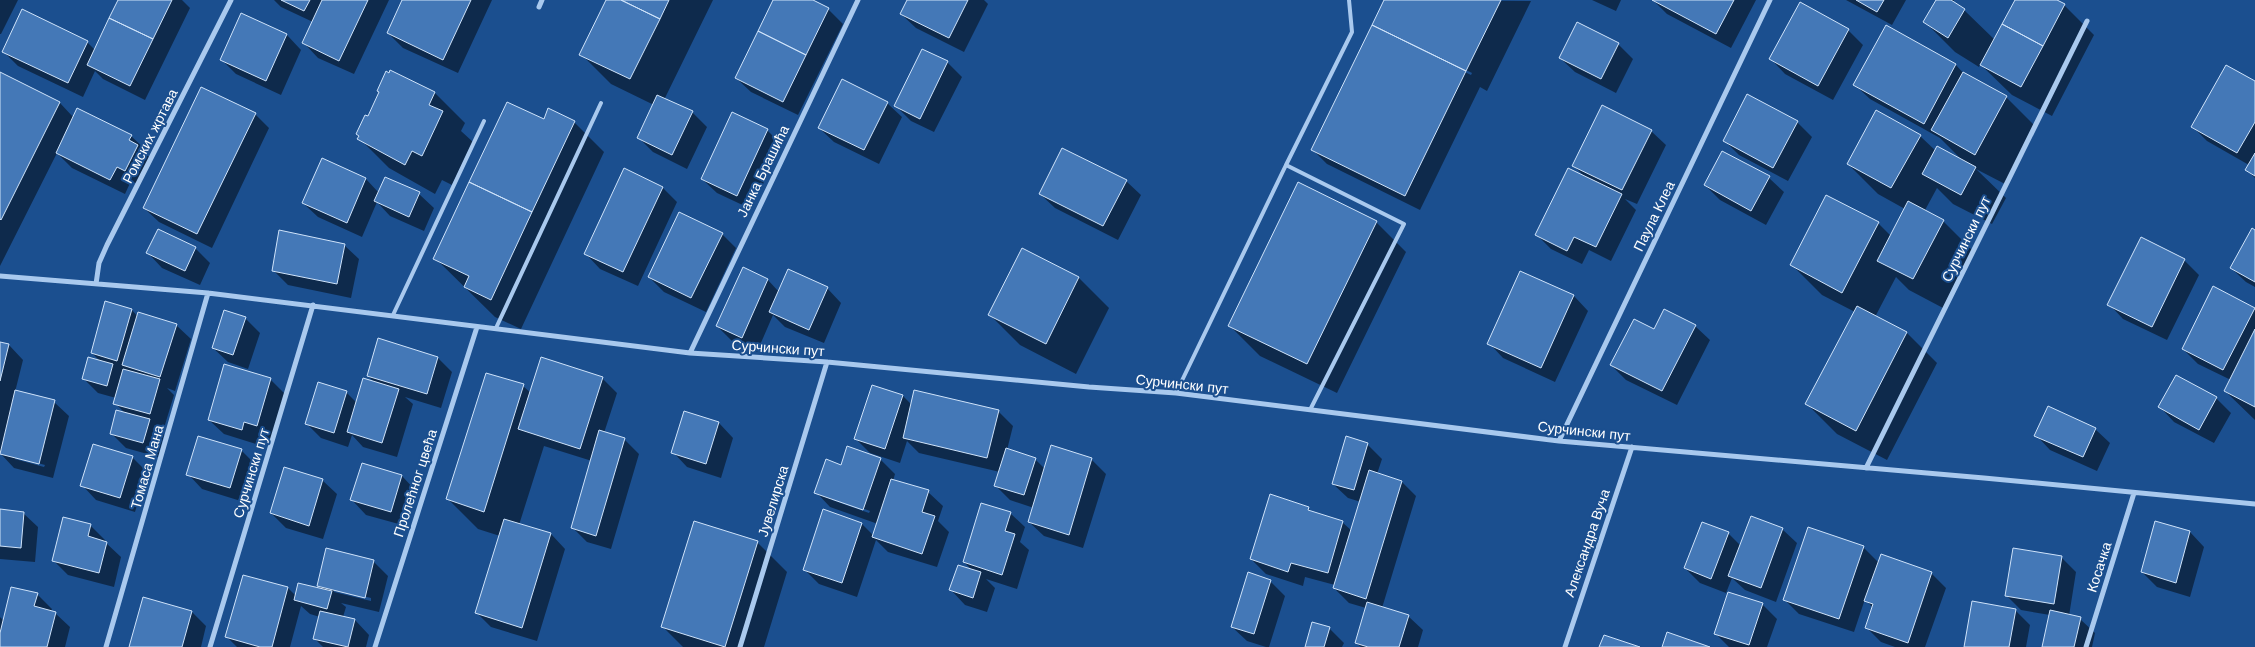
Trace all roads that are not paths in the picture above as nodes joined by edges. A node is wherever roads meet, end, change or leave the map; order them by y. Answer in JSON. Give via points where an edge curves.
{"nodes":[{"id":1,"x":231,"y":0,"type":"edge"},
{"id":2,"x":542,"y":0,"type":"edge"},
{"id":3,"x":858,"y":0,"type":"edge"},
{"id":4,"x":1349,"y":0,"type":"edge"},
{"id":5,"x":1770,"y":0,"type":"edge"},
{"id":6,"x":539,"y":7,"type":"dead end"},
{"id":7,"x":2087,"y":21,"type":"dead end"},
{"id":8,"x":601,"y":103,"type":"dead end"},
{"id":9,"x":484,"y":121,"type":"dead end"},
{"id":10,"x":1286,"y":165,"type":"junction"},
{"id":11,"x":0,"y":276,"type":"edge"},
{"id":12,"x":96,"y":284,"type":"junction"},
{"id":13,"x":208,"y":293,"type":"junction"},
{"id":14,"x":313,"y":305,"type":"junction"},
{"id":15,"x":393,"y":315,"type":"junction"},
{"id":16,"x":477,"y":327,"type":"junction"},
{"id":17,"x":496,"y":328,"type":"junction"},
{"id":18,"x":690,"y":353,"type":"junction"},
{"id":19,"x":827,"y":362,"type":"junction"},
{"id":20,"x":1176,"y":393,"type":"junction"},
{"id":21,"x":1310,"y":410,"type":"junction"},
{"id":22,"x":1559,"y":441,"type":"junction"},
{"id":23,"x":1632,"y":448,"type":"junction"},
{"id":24,"x":1866,"y":468,"type":"junction"},
{"id":25,"x":2134,"y":493,"type":"junction"},
{"id":26,"x":2255,"y":504,"type":"edge"},
{"id":27,"x":106,"y":647,"type":"edge"},
{"id":28,"x":210,"y":647,"type":"edge"},
{"id":29,"x":375,"y":647,"type":"edge"},
{"id":30,"x":740,"y":647,"type":"edge"},
{"id":31,"x":1565,"y":647,"type":"edge"},
{"id":32,"x":2086,"y":647,"type":"edge"}],
"edges":[{"from":1,"to":12,"type":"street","name":"Ромских жртава","via":[[107,245],[99,263]]},
{"from":2,"to":6,"type":"street"},
{"from":3,"to":18,"type":"street","name":"Јанка Брашића"},
{"from":4,"to":10,"type":"lane","via":[[1352,32]]},
{"from":5,"to":22,"type":"street","name":"Паула Клеа"},
{"from":7,"to":24,"type":"street","name":"Сурчински пут"},
{"from":8,"to":17,"type":"lane"},
{"from":9,"to":15,"type":"lane"},
{"from":10,"to":20,"type":"lane"},
{"from":10,"to":21,"type":"lane","via":[[1404,224]]},
{"from":11,"to":12,"type":"street","name":"Сурчински пут"},
{"from":12,"to":13,"type":"street","name":"Сурчински пут"},
{"from":13,"to":14,"type":"street","name":"Сурчински пут"},
{"from":13,"to":27,"type":"street","name":"Томаса Мана"},
{"from":14,"to":15,"type":"street","name":"Сурчински пут"},
{"from":14,"to":28,"type":"street","name":"Сурчински пут"},
{"from":15,"to":16,"type":"street","name":"Сурчински пут"},
{"from":16,"to":17,"type":"street","name":"Сурчински пут"},
{"from":16,"to":29,"type":"street","name":"Пролећног цвећа"},
{"from":17,"to":18,"type":"street","name":"Сурчински пут"},
{"from":18,"to":19,"type":"street","name":"Сурчински пут"},
{"from":19,"to":20,"type":"street","name":"Сурчински пут"},
{"from":19,"to":30,"type":"street","name":"Јувелирска"},
{"from":20,"to":21,"type":"street","name":"Сурчински пут"},
{"from":21,"to":22,"type":"street","name":"Сурчински пут"},
{"from":22,"to":23,"type":"street","name":"Сурчински пут"},
{"from":23,"to":24,"type":"street","name":"Сурчински пут"},
{"from":23,"to":31,"type":"street","name":"Александра Вуча"},
{"from":24,"to":25,"type":"street","name":"Сурчински пут"},
{"from":25,"to":26,"type":"street","name":"Сурчински пут"},
{"from":25,"to":32,"type":"street","name":"Косачка"}]}
